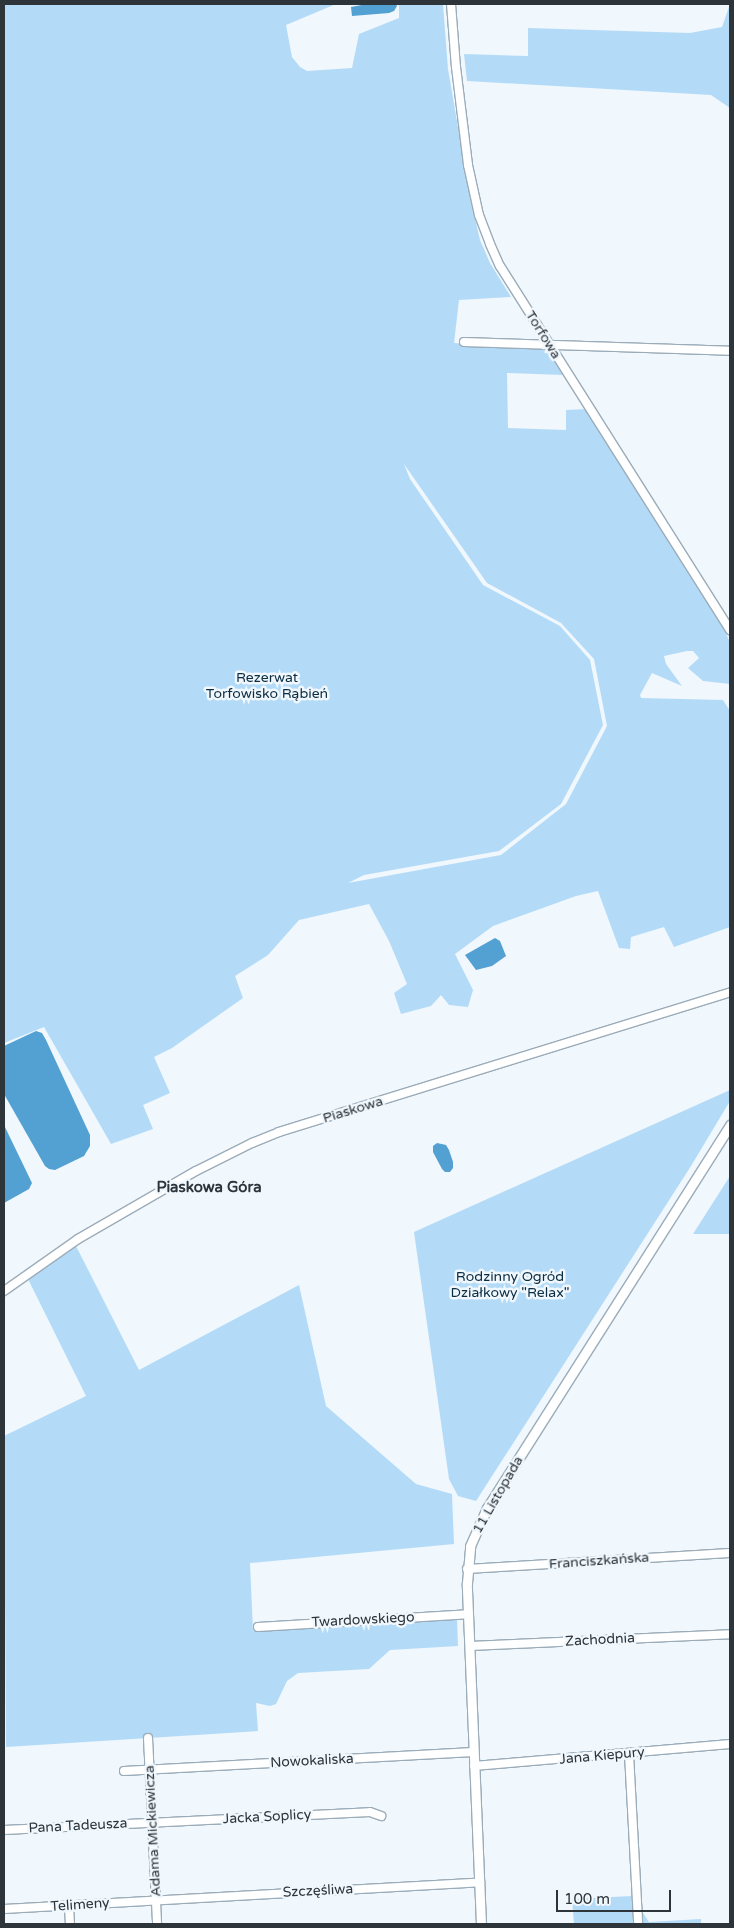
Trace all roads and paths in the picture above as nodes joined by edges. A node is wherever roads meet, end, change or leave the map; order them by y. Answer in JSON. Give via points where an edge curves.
{"nodes":[{"id":1,"x":450,"y":4,"type":"edge"},
{"id":2,"x":464,"y":342,"type":"dead end"},
{"id":3,"x":550,"y":345,"type":"junction"},
{"id":4,"x":730,"y":352,"type":"edge"},
{"id":5,"x":730,"y":630,"type":"edge"},
{"id":6,"x":730,"y":992,"type":"edge"},
{"id":7,"x":730,"y":1125,"type":"edge"},
{"id":8,"x":4,"y":1291,"type":"edge"},
{"id":9,"x":730,"y":1553,"type":"edge"},
{"id":10,"x":467,"y":1569,"type":"junction"},
{"id":11,"x":468,"y":1614,"type":"junction"},
{"id":12,"x":258,"y":1627,"type":"dead end"},
{"id":13,"x":730,"y":1634,"type":"edge"},
{"id":14,"x":470,"y":1646,"type":"junction"},
{"id":15,"x":148,"y":1738,"type":"dead end"},
{"id":16,"x":730,"y":1744,"type":"edge"},
{"id":17,"x":473,"y":1752,"type":"junction"},
{"id":18,"x":629,"y":1754,"type":"junction"},
{"id":19,"x":474,"y":1766,"type":"junction"},
{"id":20,"x":150,"y":1770,"type":"junction"},
{"id":21,"x":124,"y":1771,"type":"dead end"},
{"id":22,"x":381,"y":1816,"type":"dead end"},
{"id":23,"x":152,"y":1822,"type":"junction"},
{"id":24,"x":4,"y":1830,"type":"edge"},
{"id":25,"x":480,"y":1882,"type":"junction"},
{"id":26,"x":156,"y":1900,"type":"junction"},
{"id":27,"x":69,"y":1906,"type":"junction"},
{"id":28,"x":4,"y":1909,"type":"edge"},
{"id":29,"x":638,"y":1922,"type":"dead end"},
{"id":30,"x":70,"y":1924,"type":"edge"},
{"id":31,"x":158,"y":1924,"type":"edge"},
{"id":32,"x":481,"y":1924,"type":"edge"}],
"edges":[{"from":1,"to":3,"type":"street","name":"Torfowa","via":[[468,165],[479,215],[500,266]]},
{"from":2,"to":3,"type":"street"},
{"from":3,"to":4,"type":"street"},
{"from":3,"to":5,"type":"street","name":"Torfowa"},
{"from":6,"to":8,"type":"street","name":"Piaskowa","via":[[252,1143],[78,1238]]},
{"from":7,"to":10,"type":"street","name":"11 Listopada","via":[[487,1508],[470,1546]]},
{"from":9,"to":10,"type":"street","name":"Franciszkańska"},
{"from":10,"to":11,"type":"street","name":"11 Listopada"},
{"from":11,"to":12,"type":"street","name":"Twardowskiego"},
{"from":11,"to":14,"type":"street","name":"11 Listopada"},
{"from":13,"to":14,"type":"street","name":"Zachodnia"},
{"from":14,"to":17,"type":"street","name":"11 Listopada"},
{"from":15,"to":20,"type":"street","name":"Adama Mickiewicza"},
{"from":16,"to":18,"type":"street","name":"Jana Kiepury"},
{"from":17,"to":19,"type":"street","name":"11 Listopada"},
{"from":17,"to":20,"type":"street","name":"Nowokaliska"},
{"from":18,"to":19,"type":"street","name":"Jana Kiepury"},
{"from":18,"to":29,"type":"street"},
{"from":19,"to":25,"type":"street","name":"11 Listopada"},
{"from":20,"to":21,"type":"street","name":"Nowokaliska"},
{"from":20,"to":23,"type":"street","name":"Adama Mickiewicza"},
{"from":22,"to":23,"type":"street","name":"Jacka Soplicy","via":[[370,1812]]},
{"from":23,"to":24,"type":"street","name":"Pana Tadeusza"},
{"from":23,"to":26,"type":"street","name":"Adama Mickiewicza"},
{"from":25,"to":26,"type":"street","name":"Szczęśliwa"},
{"from":25,"to":32,"type":"street","name":"11 Listopada"},
{"from":26,"to":27,"type":"street","name":"Telimeny"},
{"from":26,"to":31,"type":"street","name":"Adama Mickiewicza"},
{"from":27,"to":28,"type":"street","name":"Telimeny"},
{"from":27,"to":30,"type":"street"}]}
